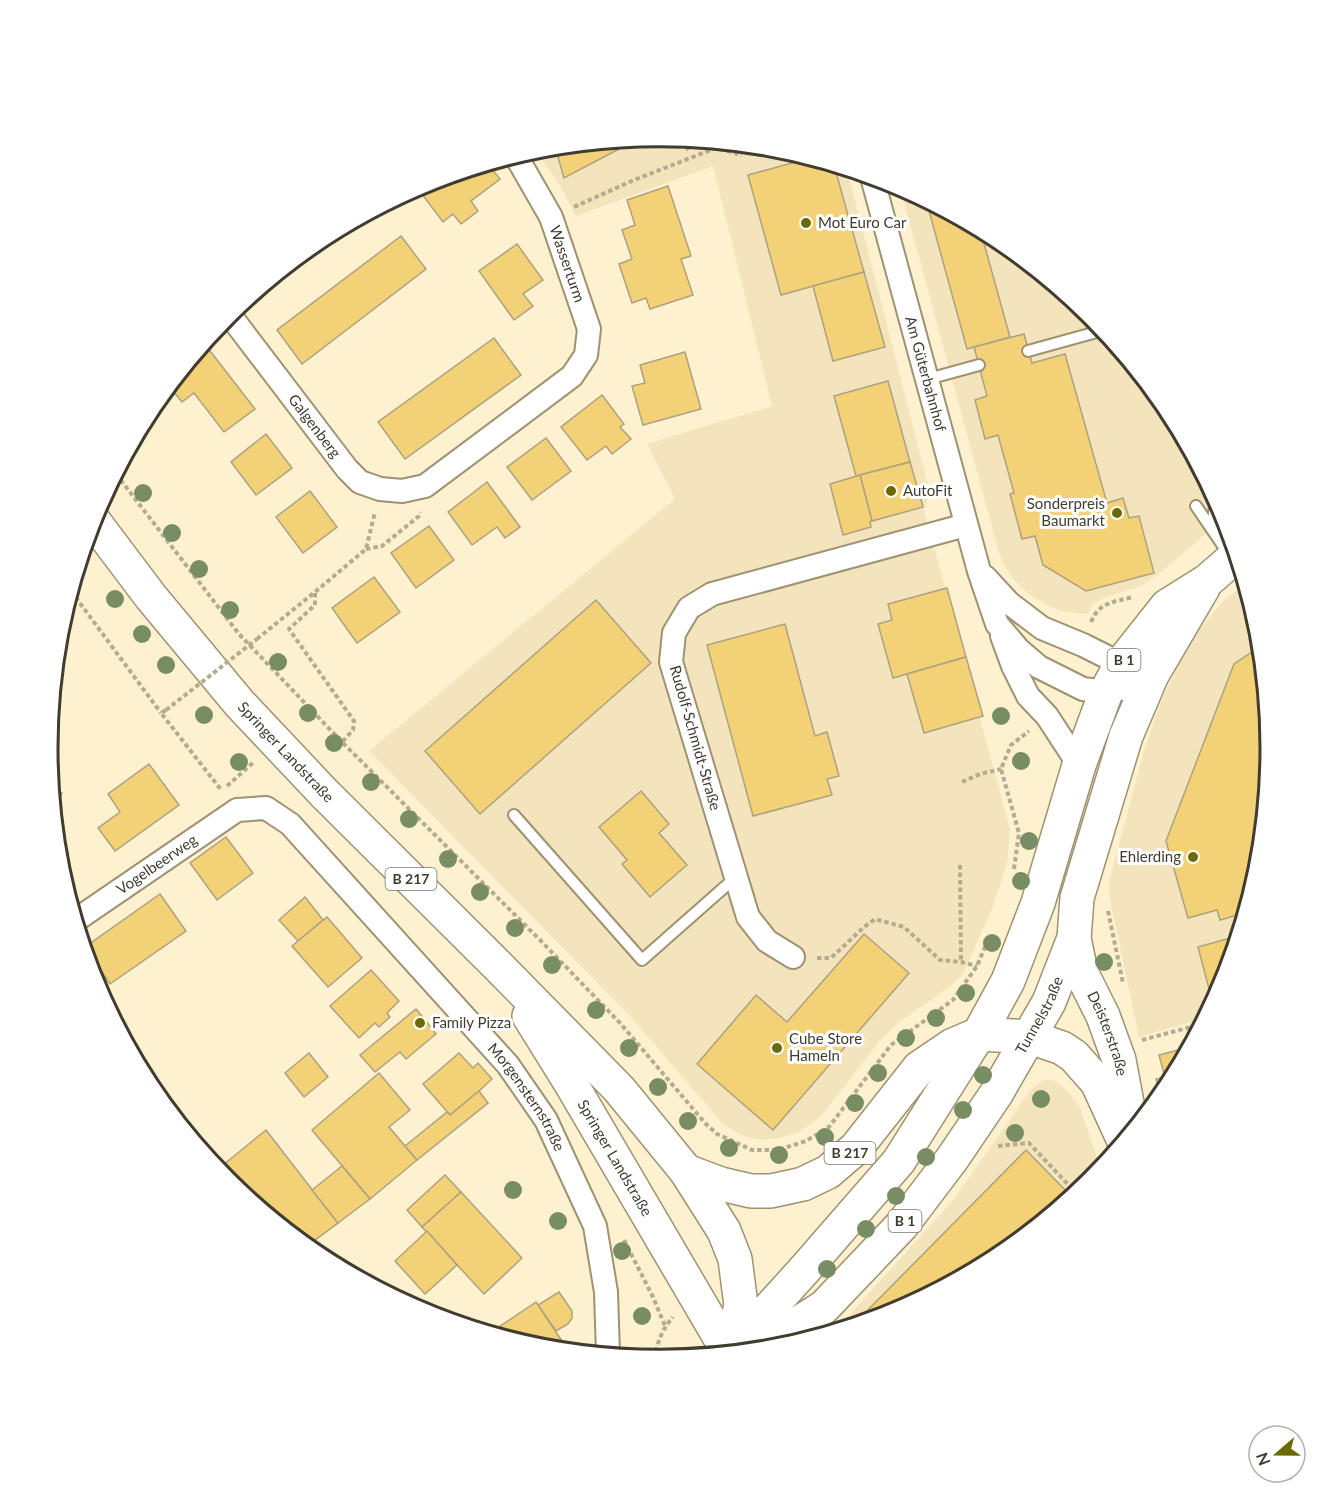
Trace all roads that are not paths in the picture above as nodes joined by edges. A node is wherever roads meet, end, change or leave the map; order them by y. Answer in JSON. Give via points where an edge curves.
{"nodes":[{"id":1,"x":520,"y":164,"type":"edge"},
{"id":2,"x":875,"y":188,"type":"edge"},
{"id":3,"x":235,"y":323,"type":"edge"},
{"id":4,"x":1093,"y":333,"type":"edge"},
{"id":5,"x":1028,"y":351,"type":"dead end"},
{"id":6,"x":979,"y":365,"type":"dead end"},
{"id":7,"x":572,"y":376,"type":"joint"},
{"id":8,"x":928,"y":379,"type":"junction"},
{"id":9,"x":1196,"y":506,"type":"dead end"},
{"id":10,"x":1214,"y":515,"type":"edge"},
{"id":11,"x":966,"y":525,"type":"junction"},
{"id":12,"x":1212,"y":528,"type":"junction"},
{"id":13,"x":100,"y":529,"type":"edge"},
{"id":14,"x":1226,"y":546,"type":"edge"},
{"id":15,"x":1231,"y":560,"type":"edge"},
{"id":16,"x":979,"y":571,"type":"junction"},
{"id":17,"x":998,"y":624,"type":"junction"},
{"id":18,"x":1126,"y":680,"type":"junction"},
{"id":19,"x":1079,"y":765,"type":"junction"},
{"id":20,"x":237,"y":810,"type":"joint"},
{"id":21,"x":514,"y":815,"type":"dead end"},
{"id":22,"x":736,"y":877,"type":"junction"},
{"id":23,"x":81,"y":910,"type":"edge"},
{"id":24,"x":1074,"y":938,"type":"junction"},
{"id":25,"x":793,"y":957,"type":"road end"},
{"id":26,"x":498,"y":966,"type":"junction"},
{"id":27,"x":979,"y":1034,"type":"junction"},
{"id":28,"x":1030,"y":1037,"type":"junction"},
{"id":29,"x":1130,"y":1121,"type":"edge"},
{"id":30,"x":1120,"y":1133,"type":"edge"},
{"id":31,"x":686,"y":1171,"type":"junction"},
{"id":32,"x":765,"y":1339,"type":"edge"},
{"id":33,"x":738,"y":1344,"type":"edge"},
{"id":34,"x":725,"y":1345,"type":"edge"},
{"id":35,"x":732,"y":1345,"type":"edge"},
{"id":36,"x":608,"y":1347,"type":"edge"}],
"edges":[{"from":1,"to":7,"type":"street","name":"Wasserturm","via":[[551,217],[589,329],[586,355]]},
{"from":2,"to":8,"type":"street","name":"Am Güterbahnhof"},
{"from":3,"to":7,"type":"street","name":"Galgenberg","via":[[347,470],[360,482],[380,489],[402,491],[425,486]]},
{"from":4,"to":5,"type":"lane"},
{"from":6,"to":8,"type":"lane"},
{"from":8,"to":11,"type":"street","name":"Am Güterbahnhof"},
{"from":9,"to":12,"type":"lane"},
{"from":10,"to":12,"type":"lane"},
{"from":11,"to":16,"type":"street","name":"Am Güterbahnhof"},
{"from":11,"to":22,"type":"street","name":"Rudolf-Schmidt-Straße","via":[[712,594],[689,608],[674,633],[671,662]]},
{"from":12,"to":14,"type":"lane"},
{"from":13,"to":26,"type":"main road","name":"Springer Landstraße","number":"B 217","via":[[240,704]]},
{"from":15,"to":18,"type":"main road","name":"Tunnelstraße","number":"B 1","via":[[1207,581]]},
{"from":16,"to":17,"type":"street","name":"Am Güterbahnhof"},
{"from":16,"to":18,"type":"street","name":"Am Güterbahnhof","via":[[1009,603],[1042,628],[1083,645]]},
{"from":17,"to":18,"type":"street","name":"Am Güterbahnhof","via":[[1039,667],[1083,689]]},
{"from":17,"to":19,"type":"street","name":"Am Güterbahnhof","via":[[1012,666],[1028,696],[1047,716]]},
{"from":18,"to":19,"type":"main road","name":"Tunnelstraße","number":"B 1"},
{"from":18,"to":24,"type":"main road","name":"Tunnelstraße","number":"B 1","via":[[1126,736],[1077,898]]},
{"from":19,"to":27,"type":"main road","name":"Tunnelstraße","number":"B 1","via":[[1038,903],[1008,981]]},
{"from":20,"to":23,"type":"street","name":"Vogelbeerweg"},
{"from":20,"to":36,"type":"street","name":"Morgensternstraße","via":[[266,808],[290,824],[508,1065],[546,1120],[595,1226],[606,1292]]},
{"from":21,"to":22,"type":"lane","via":[[642,960]]},
{"from":22,"to":25,"type":"street","name":"Rudolf-Schmidt-Straße","via":[[748,917],[767,941]]},
{"from":24,"to":28,"type":"main road","name":"Tunnelstraße","number":"B 1","via":[[1049,1002]]},
{"from":24,"to":29,"type":"main road","name":"Deisterstraße","via":[[1081,972],[1104,1016],[1119,1060]]},
{"from":26,"to":31,"type":"main road","name":"Springer Landstraße","number":"B 217","via":[[619,1089]]},
{"from":26,"to":34,"type":"main road","name":"Springer Landstraße","number":"B 217"},
{"from":27,"to":28,"type":"main road","name":"Deisterstraße","number":"B 217"},
{"from":27,"to":31,"type":"main road","number":"B 217","via":[[953,1045],[919,1068],[856,1148],[828,1172],[803,1184],[751,1191]]},
{"from":27,"to":33,"type":"main road","name":"Tunnelstraße","number":"B 1","via":[[899,1161]]},
{"from":28,"to":30,"type":"main road","name":"Deisterstraße","number":"B 217","via":[[1074,1056],[1097,1082]]},
{"from":28,"to":32,"type":"main road","name":"Tunnelstraße","number":"B 1","via":[[952,1159],[902,1225],[824,1307]]},
{"from":31,"to":35,"type":"main road","number":"B 217","via":[[724,1232],[735,1259],[741,1305]]}]}
